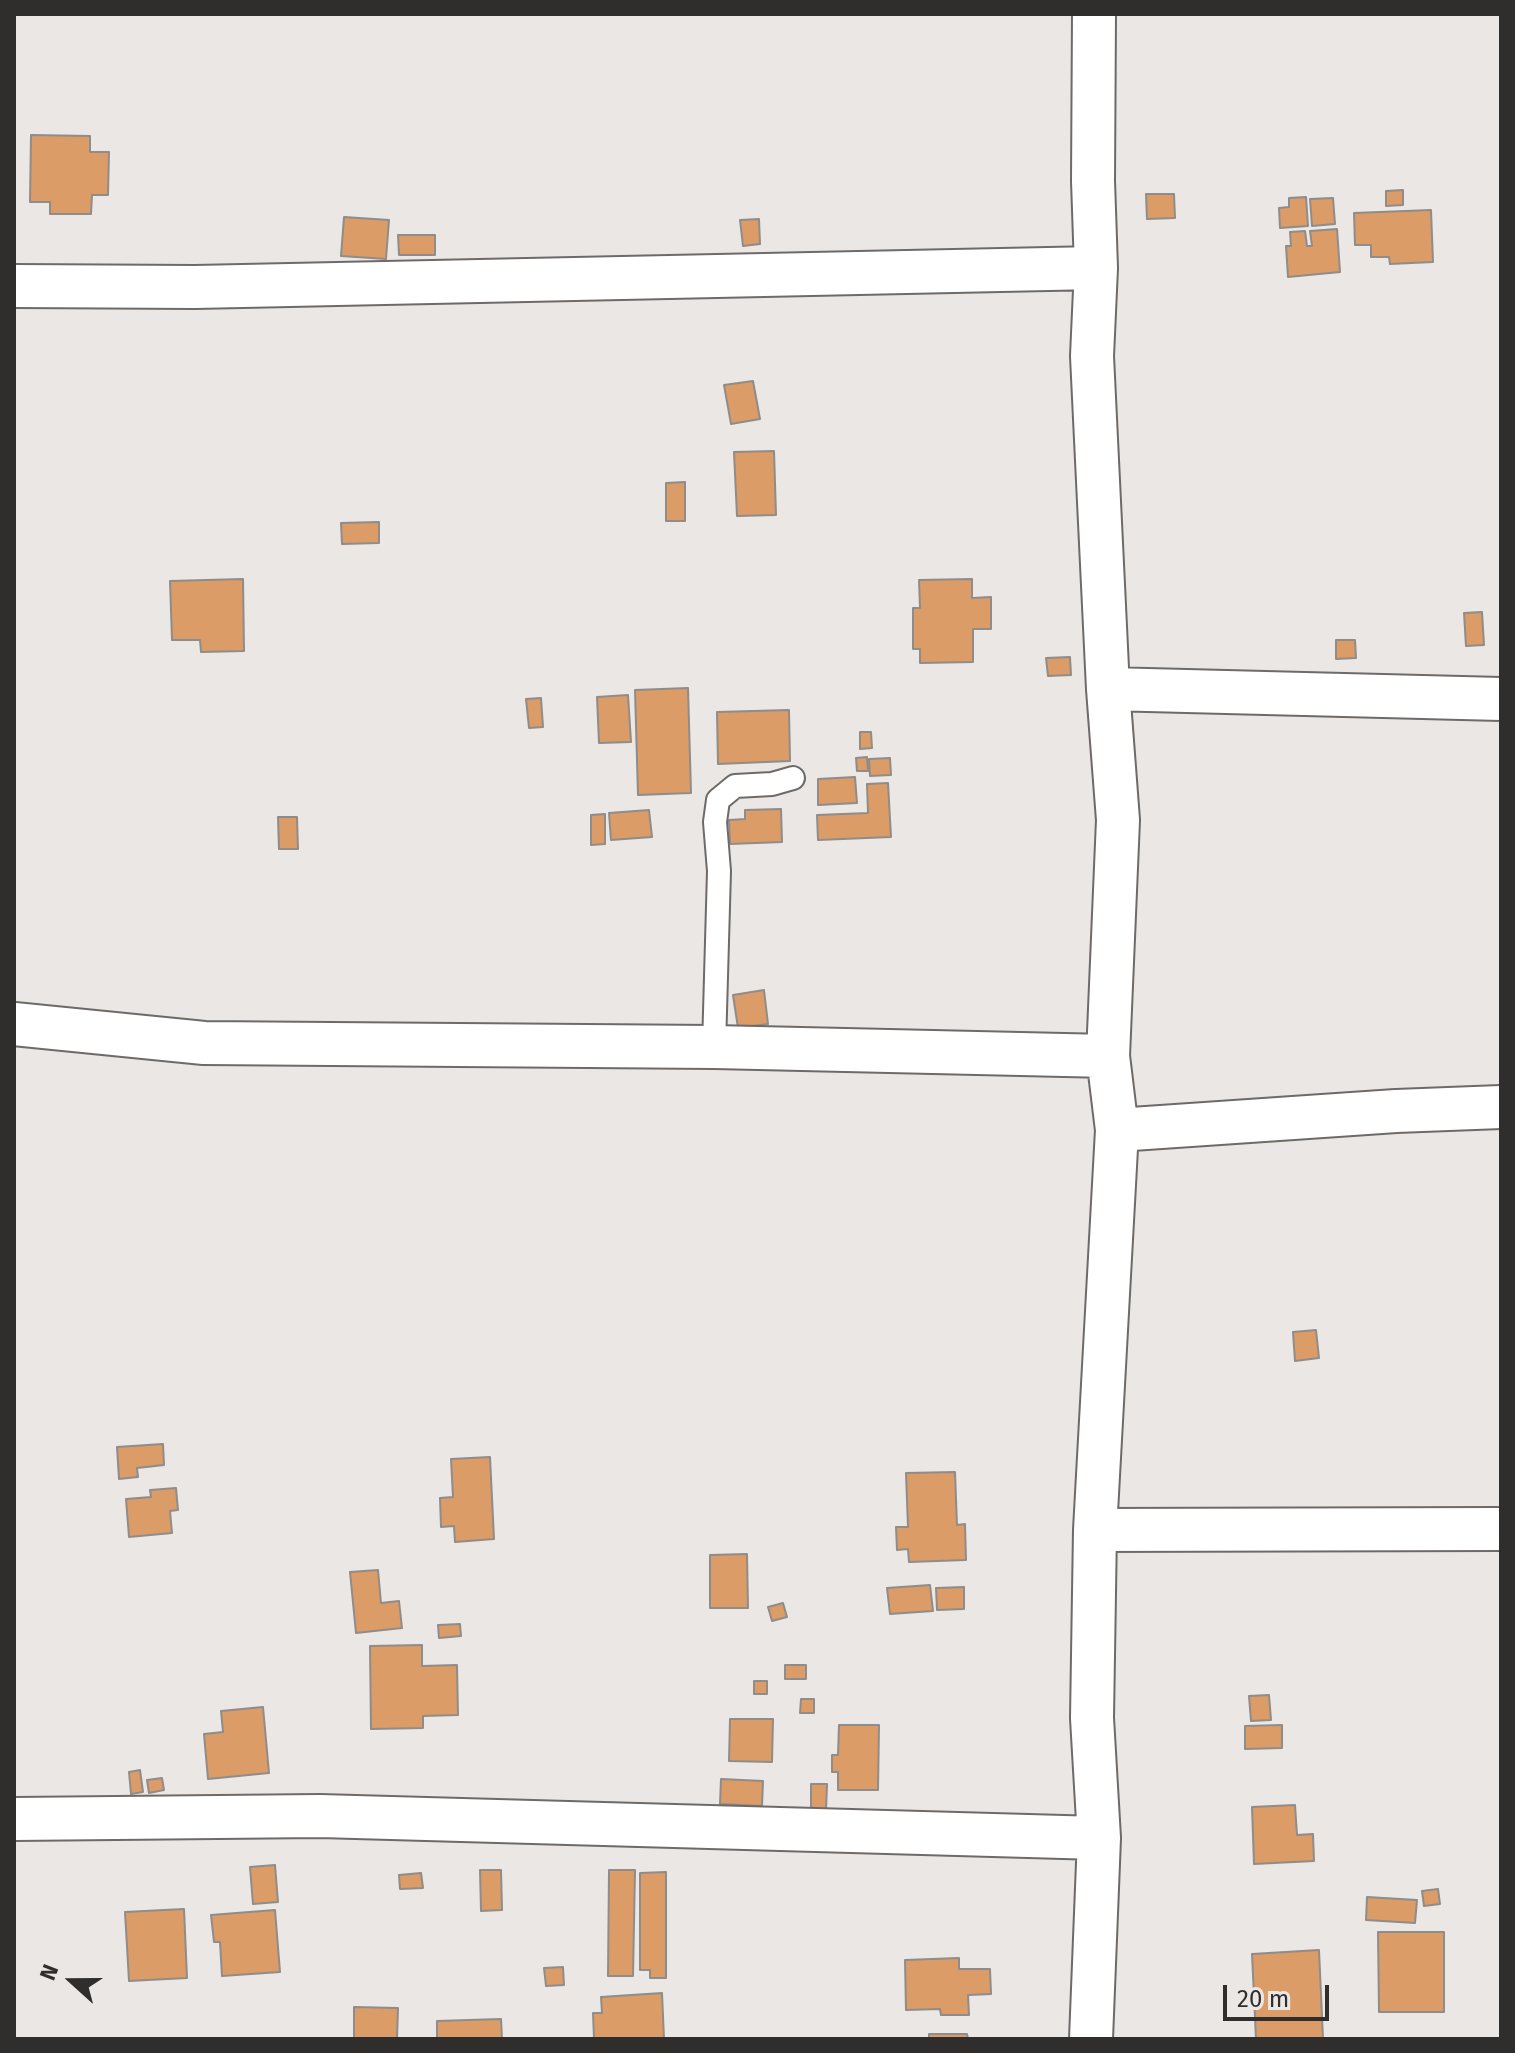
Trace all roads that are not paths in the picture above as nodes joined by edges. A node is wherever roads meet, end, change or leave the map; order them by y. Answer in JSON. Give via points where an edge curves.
{"nodes":[{"id":1,"x":1094,"y":14,"type":"edge"},
{"id":2,"x":1096,"y":268,"type":"junction"},
{"id":3,"x":14,"y":286,"type":"edge"},
{"id":4,"x":1108,"y":689,"type":"junction"},
{"id":5,"x":1501,"y":699,"type":"edge"},
{"id":6,"x":793,"y":778,"type":"dead end"},
{"id":7,"x":14,"y":1024,"type":"edge"},
{"id":8,"x":714,"y":1047,"type":"junction"},
{"id":9,"x":1108,"y":1056,"type":"junction"},
{"id":10,"x":1501,"y":1107,"type":"edge"},
{"id":11,"x":1117,"y":1130,"type":"junction"},
{"id":12,"x":1501,"y":1529,"type":"edge"},
{"id":13,"x":1095,"y":1530,"type":"junction"},
{"id":14,"x":14,"y":1819,"type":"edge"},
{"id":15,"x":1099,"y":1838,"type":"junction"},
{"id":16,"x":1091,"y":2039,"type":"edge"}],
"edges":[{"from":1,"to":2,"type":"street"},
{"from":2,"to":3,"type":"street","via":[[195,287]]},
{"from":2,"to":4,"type":"street","via":[[1092,356]]},
{"from":4,"to":5,"type":"street"},
{"from":4,"to":9,"type":"street","via":[[1118,820]]},
{"from":6,"to":8,"type":"lane","via":[[735,786],[718,800]]},
{"from":7,"to":8,"type":"street","via":[[204,1043]]},
{"from":8,"to":9,"type":"street"},
{"from":9,"to":11,"type":"street"},
{"from":10,"to":11,"type":"street"},
{"from":11,"to":13,"type":"street"},
{"from":12,"to":13,"type":"street"},
{"from":13,"to":15,"type":"street","via":[[1092,1718]]},
{"from":14,"to":15,"type":"street","via":[[320,1816]]},
{"from":15,"to":16,"type":"street"}]}
